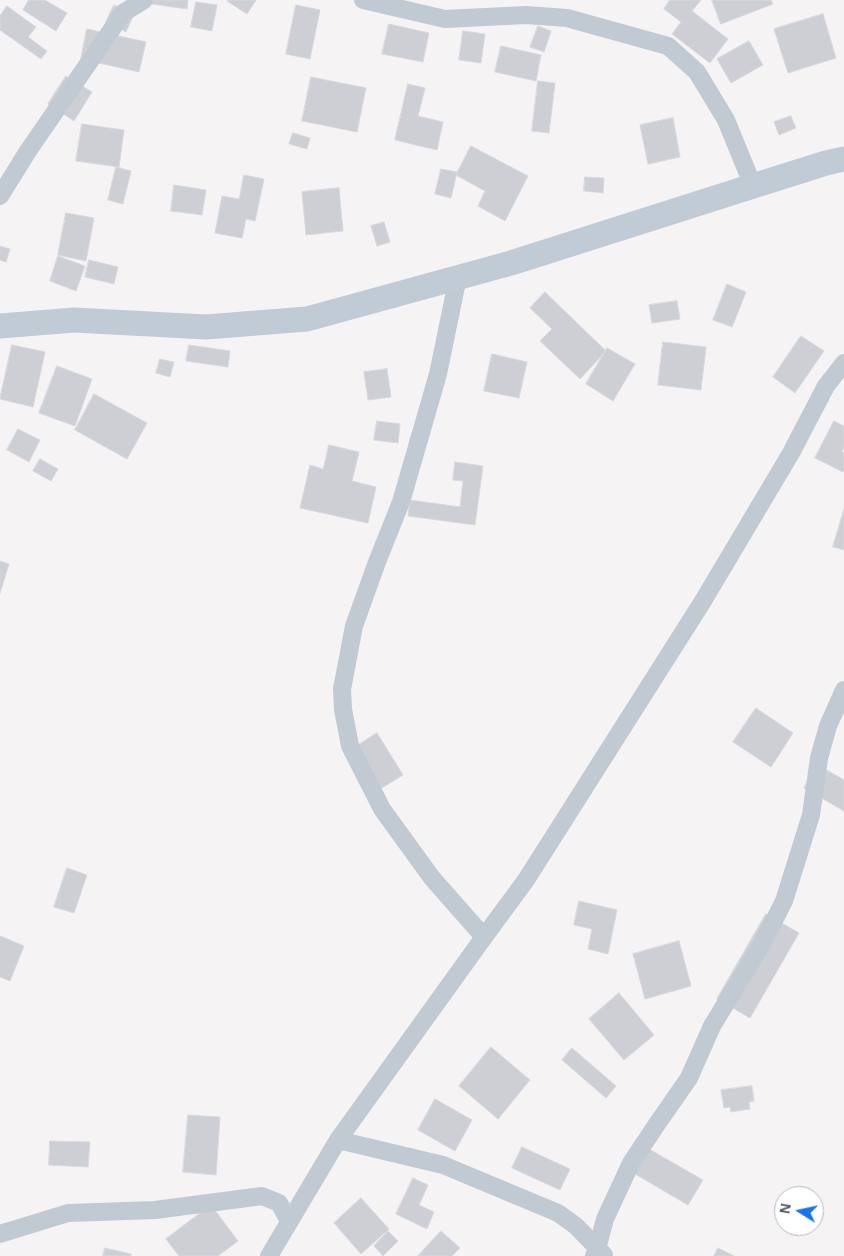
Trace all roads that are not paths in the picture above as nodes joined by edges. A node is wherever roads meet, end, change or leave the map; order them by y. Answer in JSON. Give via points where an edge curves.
{"nodes":[{"id":1,"x":144,"y":0,"type":"edge"},
{"id":2,"x":363,"y":0,"type":"edge"},
{"id":3,"x":844,"y":159,"type":"edge"},
{"id":4,"x":753,"y":186,"type":"junction"},
{"id":5,"x":0,"y":196,"type":"edge"},
{"id":6,"x":458,"y":277,"type":"junction"},
{"id":7,"x":0,"y":326,"type":"edge"},
{"id":8,"x":844,"y":363,"type":"edge"},
{"id":9,"x":844,"y":690,"type":"edge"},
{"id":10,"x":484,"y":937,"type":"junction"},
{"id":11,"x":338,"y":1140,"type":"junction"},
{"id":12,"x":289,"y":1221,"type":"junction"},
{"id":13,"x":0,"y":1234,"type":"edge"},
{"id":14,"x":599,"y":1254,"type":"edge"},
{"id":15,"x":269,"y":1256,"type":"edge"}],
"edges":[{"from":1,"to":5,"type":"street","via":[[122,13]]},
{"from":2,"to":4,"type":"street","via":[[446,19],[567,18],[668,46],[697,72],[726,120]]},
{"from":3,"to":4,"type":"street"},
{"from":4,"to":6,"type":"street"},
{"from":6,"to":7,"type":"street","via":[[306,319],[206,327],[74,320]]},
{"from":6,"to":10,"type":"street","via":[[438,374],[402,502],[354,626],[342,690],[350,746],[382,809],[432,878]]},
{"from":8,"to":10,"type":"street","via":[[826,386],[791,453],[703,601],[526,880]]},
{"from":9,"to":14,"type":"street","via":[[821,750],[810,815],[784,901],[712,1026],[689,1078],[631,1163],[605,1219]]},
{"from":10,"to":11,"type":"street"},
{"from":11,"to":12,"type":"street"},
{"from":11,"to":14,"type":"street","via":[[443,1165],[558,1213],[576,1226]]},
{"from":12,"to":13,"type":"street","via":[[279,1203],[262,1196],[154,1210],[68,1213]]},
{"from":12,"to":15,"type":"street"}]}
